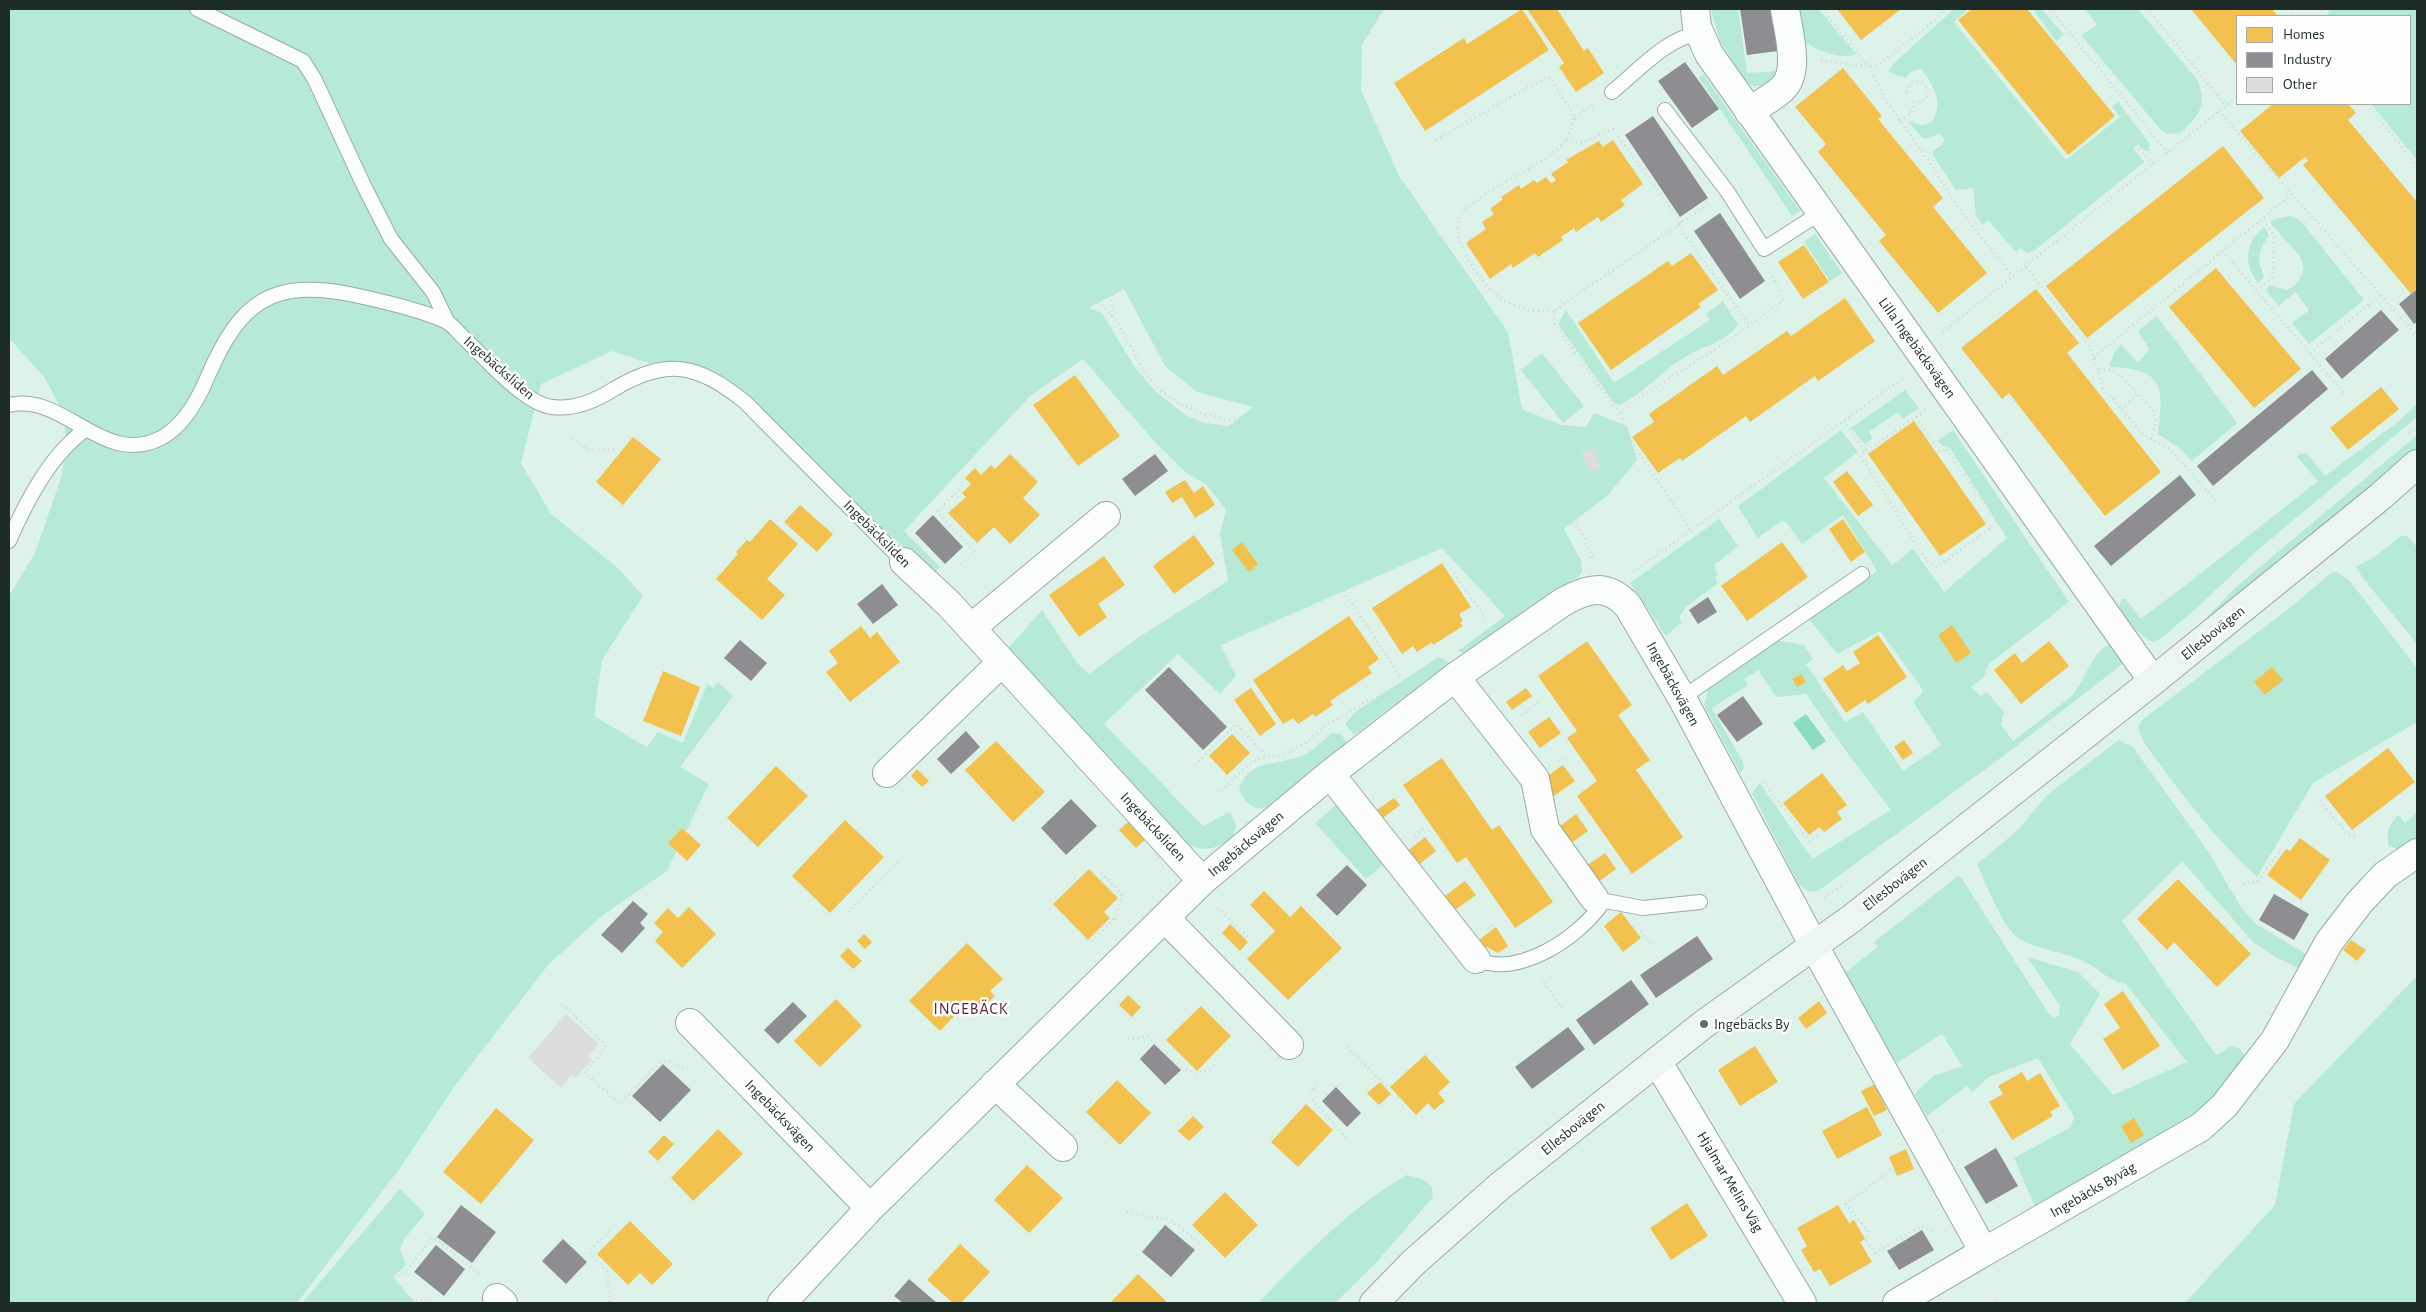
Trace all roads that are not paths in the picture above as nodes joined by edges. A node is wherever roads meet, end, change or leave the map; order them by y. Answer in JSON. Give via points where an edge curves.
{"nodes":[{"id":1,"x":197,"y":9,"type":"edge"},
{"id":2,"x":1785,"y":9,"type":"edge"},
{"id":3,"x":1697,"y":21,"type":"edge"},
{"id":4,"x":1612,"y":92,"type":"dead end"},
{"id":5,"x":1665,"y":110,"type":"dead end"},
{"id":6,"x":1749,"y":112,"type":"junction"},
{"id":7,"x":1820,"y":213,"type":"junction"},
{"id":8,"x":448,"y":323,"type":"junction"},
{"id":9,"x":9,"y":405,"type":"edge"},
{"id":10,"x":86,"y":429,"type":"junction"},
{"id":11,"x":2417,"y":464,"type":"edge"},
{"id":12,"x":1106,"y":516,"type":"dead end"},
{"id":13,"x":9,"y":541,"type":"edge"},
{"id":14,"x":904,"y":562,"type":"joint"},
{"id":15,"x":1862,"y":574,"type":"dead end"},
{"id":16,"x":971,"y":628,"type":"junction"},
{"id":17,"x":1001,"y":663,"type":"junction"},
{"id":18,"x":1455,"y":676,"type":"junction"},
{"id":19,"x":2153,"y":681,"type":"junction"},
{"id":20,"x":1682,"y":698,"type":"junction"},
{"id":21,"x":887,"y":773,"type":"dead end"},
{"id":22,"x":1330,"y":774,"type":"junction"},
{"id":23,"x":2417,"y":853,"type":"edge"},
{"id":24,"x":1199,"y":884,"type":"junction"},
{"id":25,"x":1598,"y":900,"type":"junction"},
{"id":26,"x":1700,"y":902,"type":"dead end"},
{"id":27,"x":1165,"y":918,"type":"junction"},
{"id":28,"x":1813,"y":944,"type":"junction"},
{"id":29,"x":1476,"y":959,"type":"joint"},
{"id":30,"x":690,"y":1023,"type":"dead end"},
{"id":31,"x":1289,"y":1045,"type":"dead end"},
{"id":32,"x":1657,"y":1061,"type":"junction"},
{"id":33,"x":995,"y":1084,"type":"junction"},
{"id":34,"x":1062,"y":1147,"type":"dead end"},
{"id":35,"x":870,"y":1208,"type":"junction"},
{"id":36,"x":1984,"y":1252,"type":"junction"},
{"id":37,"x":782,"y":1303,"type":"edge"},
{"id":38,"x":1374,"y":1303,"type":"edge"},
{"id":39,"x":1802,"y":1303,"type":"edge"},
{"id":40,"x":1897,"y":1303,"type":"edge"}],
"edges":[{"from":1,"to":8,"type":"lane","via":[[303,61],[320,88],[363,184],[392,239],[433,292]]},
{"from":2,"to":6,"type":"street","via":[[1793,58],[1784,88]]},
{"from":3,"to":4,"type":"lane","via":[[1688,35],[1668,46]]},
{"from":3,"to":6,"type":"street","name":"Lilla Ingebäcksvägen","via":[[1709,54]]},
{"from":5,"to":7,"type":"lane","via":[[1726,191],[1764,249]]},
{"from":6,"to":7,"type":"street","name":"Lilla Ingebäcksvägen"},
{"from":7,"to":19,"type":"street","name":"Lilla Ingebäcksvägen"},
{"from":8,"to":10,"type":"lane","name":"Ingebäcksliden","via":[[354,295],[326,291],[290,291],[265,298],[232,329],[200,393],[180,424],[165,436],[138,444],[111,443]]},
{"from":8,"to":14,"type":"lane","name":"Ingebäcksliden","via":[[522,392],[552,408],[585,404],[654,370],[675,368],[718,381],[745,402]]},
{"from":9,"to":10,"type":"lane","name":"Ingebäcksliden","via":[[21,402],[36,404]]},
{"from":10,"to":13,"type":"lane","via":[[57,457],[31,497]]},
{"from":11,"to":19,"type":"main road","name":"Ellesbovägen"},
{"from":12,"to":16,"type":"street"},
{"from":14,"to":16,"type":"street","name":"Ingebäcksliden"},
{"from":15,"to":20,"type":"lane"},
{"from":16,"to":17,"type":"street","name":"Ingebäcksliden"},
{"from":17,"to":21,"type":"street"},
{"from":17,"to":24,"type":"street","name":"Ingebäcksliden"},
{"from":18,"to":20,"type":"street","name":"Ingebäcksvägen","via":[[1563,602],[1577,594],[1605,590],[1618,595],[1628,606]]},
{"from":18,"to":22,"type":"street","name":"Ingebäcksvägen"},
{"from":18,"to":25,"type":"street","via":[[1535,779],[1546,829]]},
{"from":19,"to":28,"type":"main road","name":"Ellesbovägen","via":[[1851,919]]},
{"from":20,"to":28,"type":"street","name":"Ingebäcksvägen"},
{"from":22,"to":24,"type":"street","name":"Ingebäcksvägen"},
{"from":22,"to":29,"type":"street"},
{"from":23,"to":36,"type":"street","name":"Ingebäcks Byväg","via":[[2385,875],[2354,909],[2329,942],[2275,1040],[2224,1106],[2201,1127]]},
{"from":24,"to":27,"type":"street","name":"Ingebäcksvägen"},
{"from":25,"to":26,"type":"lane","via":[[1643,908]]},
{"from":25,"to":29,"type":"lane","via":[[1594,916],[1581,928],[1531,959],[1486,964]]},
{"from":27,"to":31,"type":"street"},
{"from":27,"to":33,"type":"street","name":"Ingebäcksvägen"},
{"from":28,"to":32,"type":"main road","name":"Ellesbovägen"},
{"from":28,"to":36,"type":"street"},
{"from":30,"to":35,"type":"street","name":"Ingebäcksvägen"},
{"from":32,"to":38,"type":"main road","name":"Ellesbovägen","via":[[1500,1186],[1413,1263]]},
{"from":32,"to":39,"type":"street","name":"Hjalmar Melins Väg"},
{"from":33,"to":34,"type":"street"},
{"from":33,"to":35,"type":"street","name":"Ingebäcksvägen"},
{"from":35,"to":37,"type":"street","name":"Ingebäcksvägen"},
{"from":36,"to":40,"type":"street"}]}
